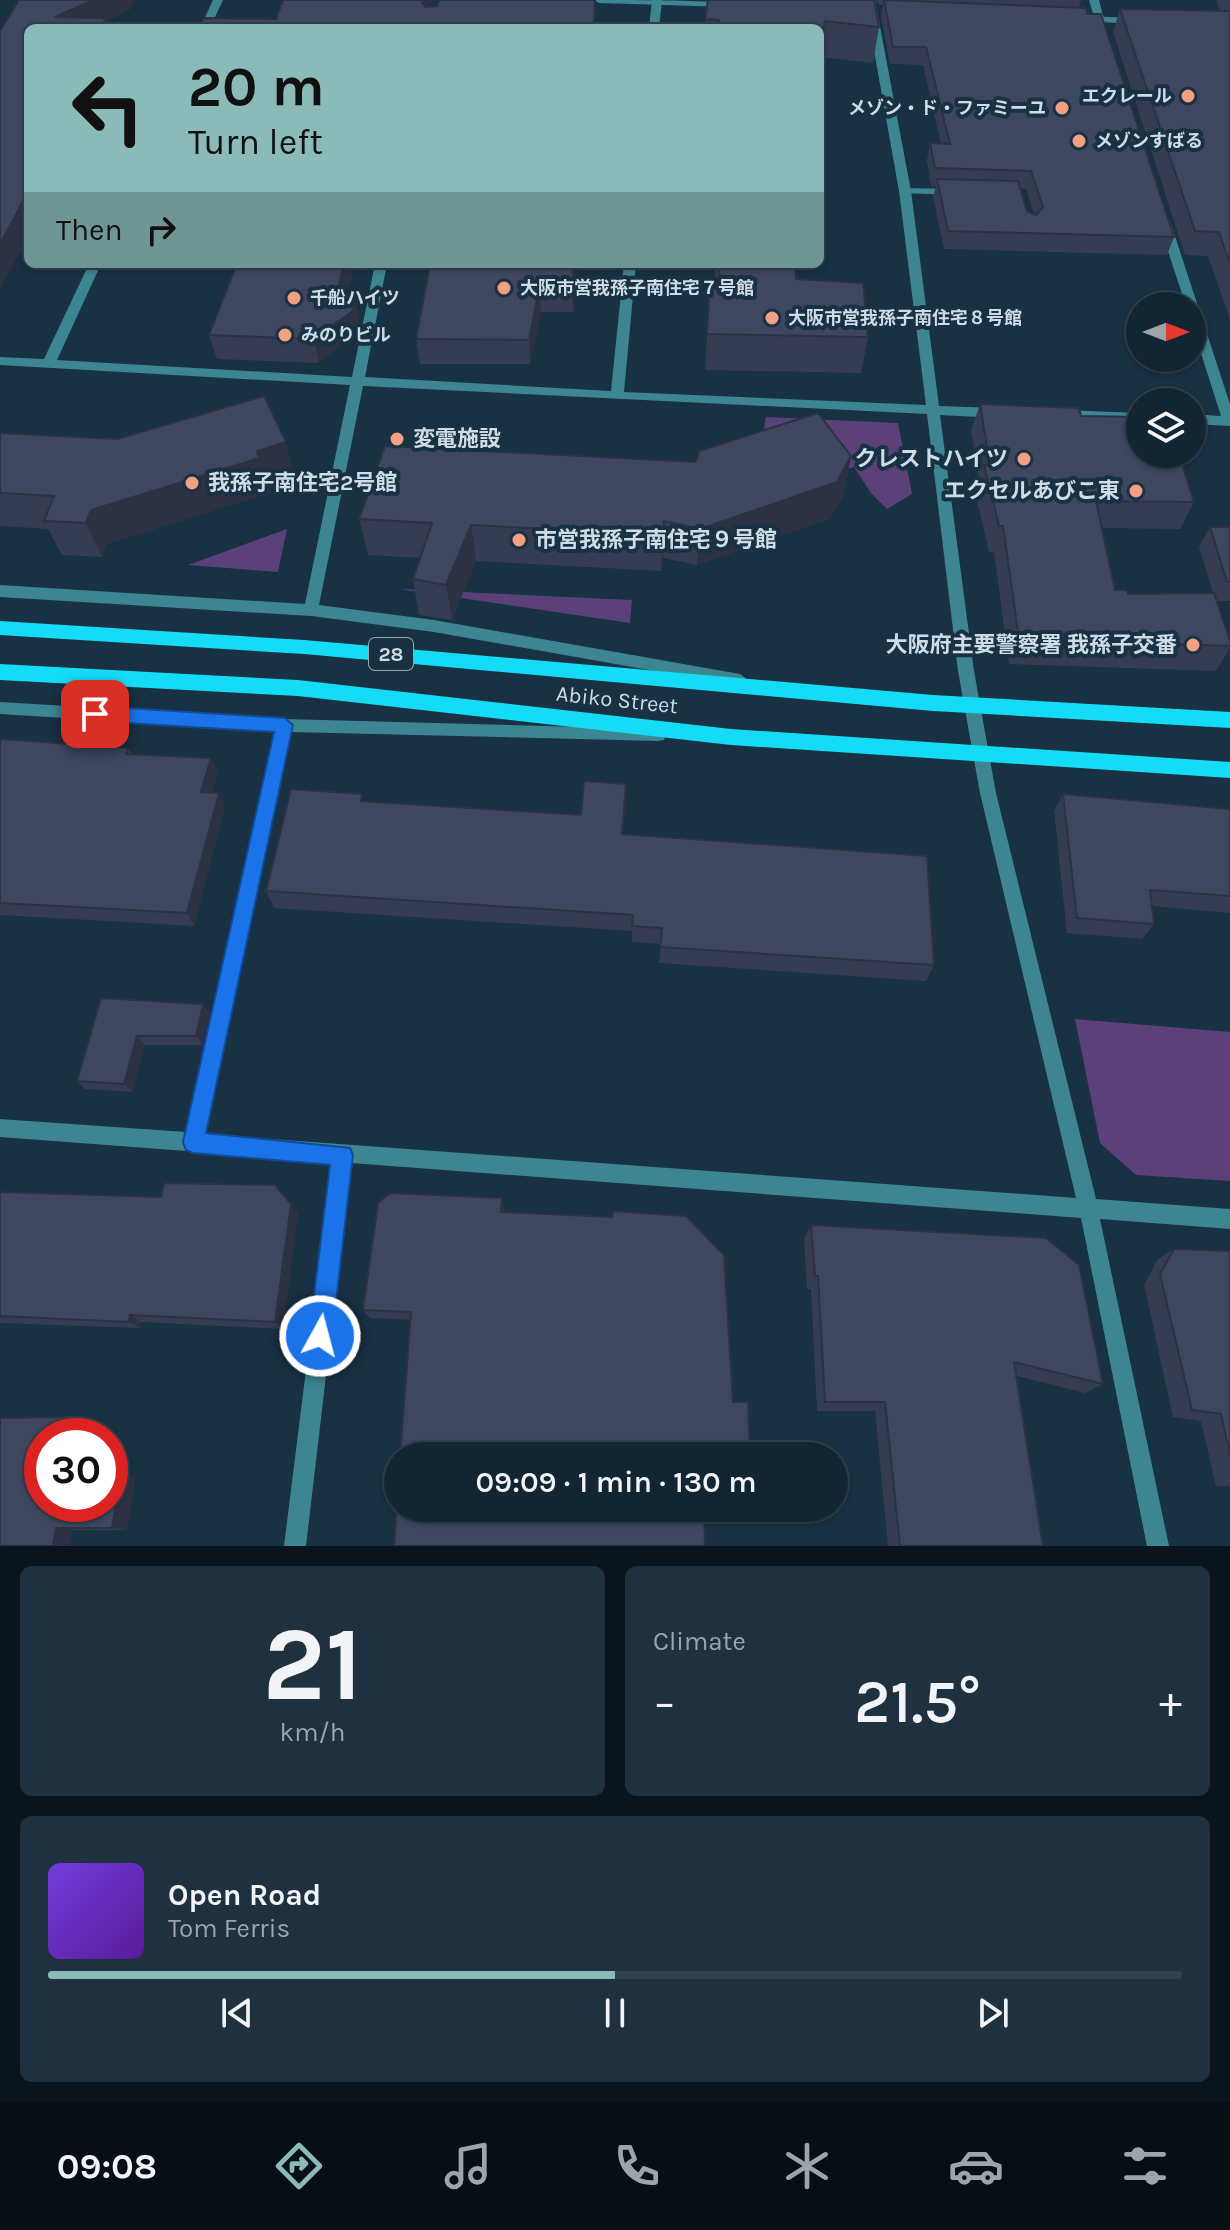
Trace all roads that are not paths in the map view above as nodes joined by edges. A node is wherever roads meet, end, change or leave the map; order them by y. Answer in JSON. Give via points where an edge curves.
{"nodes":[{"id":1,"x":218,"y":0,"type":"edge"},
{"id":2,"x":599,"y":0,"type":"edge"},
{"id":3,"x":1094,"y":0,"type":"edge"},
{"id":4,"x":657,"y":1,"type":"edge"},
{"id":5,"x":870,"y":4,"type":"edge"},
{"id":6,"x":748,"y":5,"type":"edge"},
{"id":7,"x":855,"y":8,"type":"edge"},
{"id":8,"x":886,"y":9,"type":"edge"},
{"id":9,"x":1069,"y":18,"type":"edge"},
{"id":10,"x":1100,"y":20,"type":"junction"},
{"id":11,"x":1143,"y":21,"type":"edge"},
{"id":12,"x":207,"y":24,"type":"edge"},
{"id":13,"x":654,"y":24,"type":"edge"},
{"id":14,"x":1110,"y":50,"type":"edge"},
{"id":15,"x":905,"y":191,"type":"junction"},
{"id":16,"x":962,"y":192,"type":"edge"},
{"id":17,"x":1163,"y":216,"type":"edge"},
{"id":18,"x":93,"y":268,"type":"edge"},
{"id":19,"x":380,"y":268,"type":"edge"},
{"id":20,"x":630,"y":268,"type":"edge"},
{"id":21,"x":1187,"y":292,"type":"edge"},
{"id":22,"x":1206,"y":348,"type":"edge"},
{"id":23,"x":0,"y":361,"type":"edge"},
{"id":24,"x":49,"y":363,"type":"junction"},
{"id":25,"x":356,"y":379,"type":"junction"},
{"id":26,"x":617,"y":396,"type":"junction"},
{"id":27,"x":934,"y":410,"type":"junction"},
{"id":28,"x":1020,"y":413,"type":"edge"},
{"id":29,"x":1050,"y":414,"type":"edge"},
{"id":30,"x":1126,"y":417,"type":"edge"},
{"id":31,"x":1206,"y":420,"type":"edge"},
{"id":32,"x":1230,"y":421,"type":"edge"},
{"id":33,"x":0,"y":591,"type":"edge"},
{"id":34,"x":311,"y":610,"type":"junction"},
{"id":35,"x":0,"y":628,"type":"edge"},
{"id":36,"x":0,"y":672,"type":"edge"},
{"id":37,"x":782,"y":687,"type":"junction"},
{"id":38,"x":972,"y":705,"type":"junction"},
{"id":39,"x":0,"y":708,"type":"edge"},
{"id":40,"x":1230,"y":720,"type":"edge"},
{"id":41,"x":285,"y":725,"type":"junction"},
{"id":42,"x":731,"y":737,"type":"junction"},
{"id":43,"x":981,"y":754,"type":"junction"},
{"id":44,"x":1230,"y":770,"type":"edge"},
{"id":45,"x":0,"y":1128,"type":"edge"},
{"id":46,"x":193,"y":1142,"type":"junction"},
{"id":47,"x":342,"y":1155,"type":"junction"},
{"id":48,"x":1089,"y":1211,"type":"junction"},
{"id":49,"x":1230,"y":1219,"type":"edge"},
{"id":50,"x":295,"y":1546,"type":"edge"},
{"id":51,"x":1158,"y":1546,"type":"edge"}],
"edges":[{"from":1,"to":12,"type":"street"},
{"from":2,"to":4,"type":"street"},
{"from":3,"to":10,"type":"street"},
{"from":4,"to":6,"type":"street"},
{"from":4,"to":13,"type":"street"},
{"from":5,"to":7,"type":"street"},
{"from":5,"to":8,"type":"street"},
{"from":5,"to":15,"type":"street"},
{"from":9,"to":10,"type":"street"},
{"from":10,"to":11,"type":"street"},
{"from":10,"to":14,"type":"street"},
{"from":15,"to":16,"type":"street"},
{"from":15,"to":27,"type":"street"},
{"from":17,"to":21,"type":"street"},
{"from":18,"to":24,"type":"street"},
{"from":19,"to":25,"type":"street"},
{"from":20,"to":26,"type":"street"},
{"from":22,"to":32,"type":"street"},
{"from":23,"to":24,"type":"street"},
{"from":24,"to":25,"type":"street"},
{"from":25,"to":26,"type":"street"},
{"from":25,"to":34,"type":"street"},
{"from":26,"to":27,"type":"street"},
{"from":27,"to":28,"type":"street"},
{"from":27,"to":38,"type":"street"},
{"from":29,"to":30,"type":"street"},
{"from":31,"to":32,"type":"street"},
{"from":33,"to":34,"type":"street"},
{"from":34,"to":37,"type":"street","via":[[434,626]]},
{"from":35,"to":37,"type":"main road","name":"Abiko Street","number":"28","via":[[320,648]]},
{"from":36,"to":42,"type":"main road","name":"Abiko Street","number":"28","via":[[298,688]]},
{"from":37,"to":38,"type":"main road","name":"Abiko Street","number":"28"},
{"from":38,"to":40,"type":"main road","name":"Abiko Street","number":"28"},
{"from":38,"to":43,"type":"street"},
{"from":39,"to":41,"type":"street"},
{"from":41,"to":42,"type":"street"},
{"from":41,"to":46,"type":"street"},
{"from":42,"to":43,"type":"main road","name":"Abiko Street","number":"28"},
{"from":43,"to":44,"type":"main road","name":"Abiko Street","number":"28"},
{"from":43,"to":48,"type":"street"},
{"from":45,"to":46,"type":"street"},
{"from":46,"to":47,"type":"street"},
{"from":47,"to":48,"type":"street"},
{"from":47,"to":50,"type":"street"},
{"from":48,"to":49,"type":"street"},
{"from":48,"to":51,"type":"street"}]}
